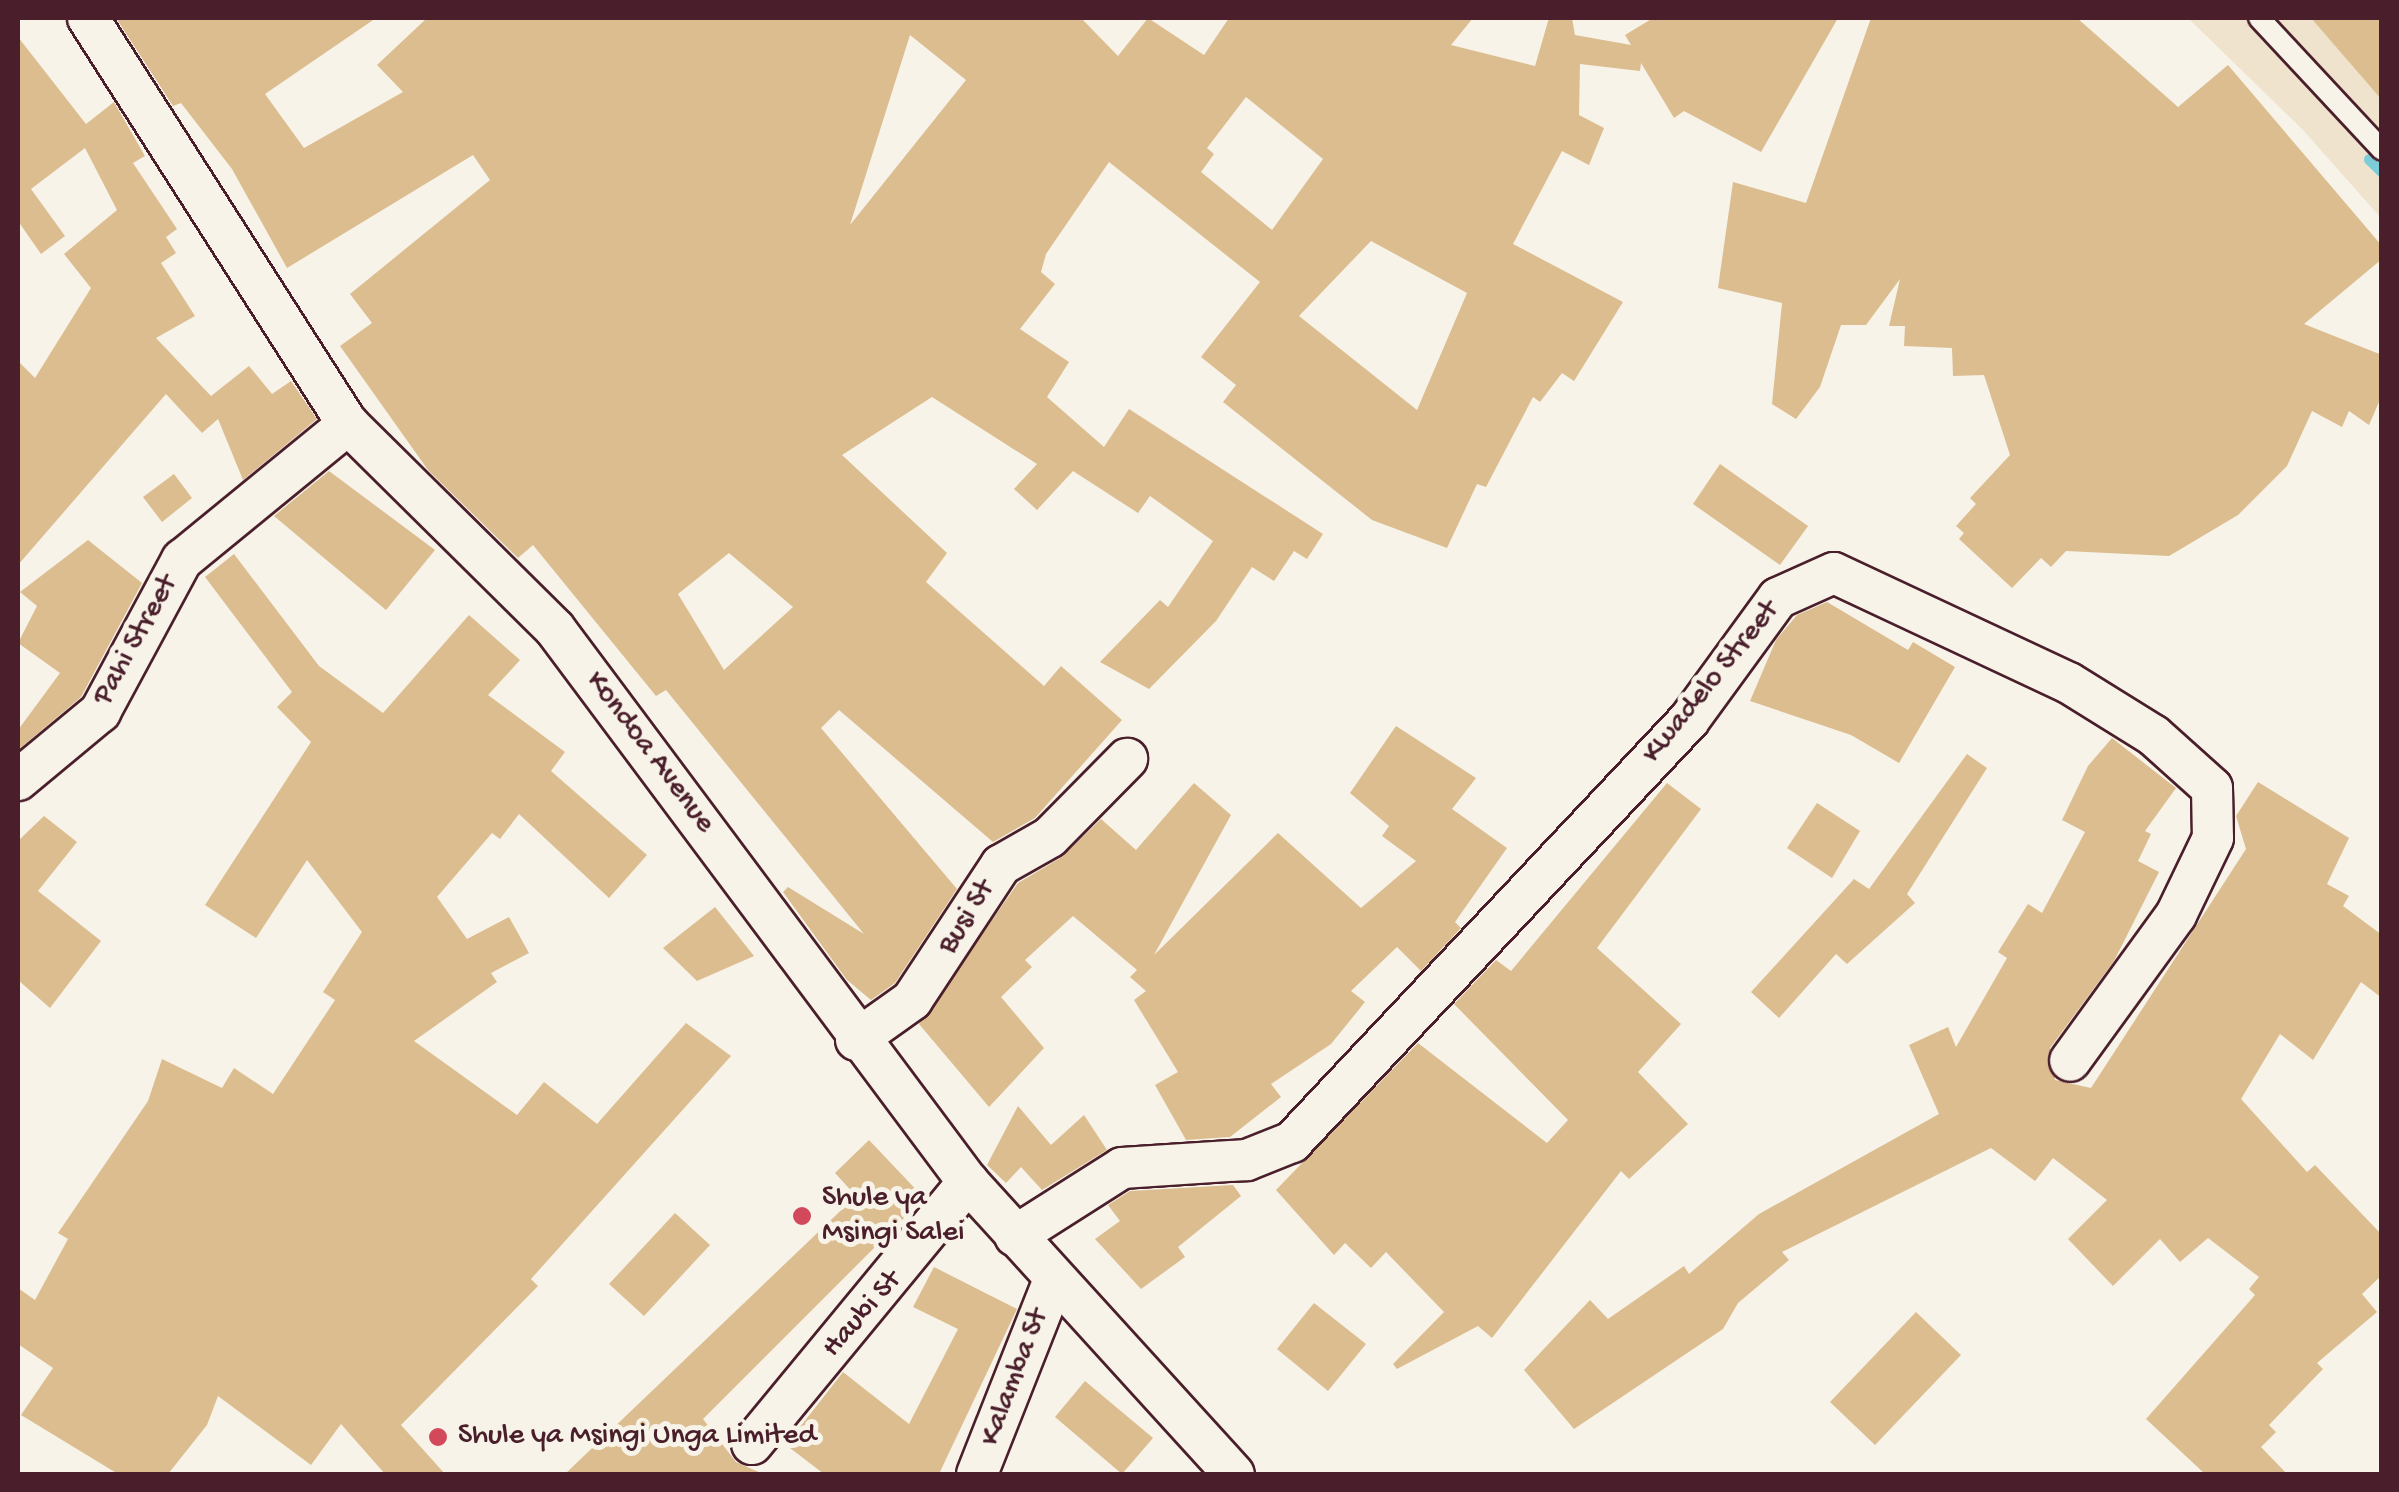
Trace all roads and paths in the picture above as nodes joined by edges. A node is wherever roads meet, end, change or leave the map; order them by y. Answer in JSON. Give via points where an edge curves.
{"nodes":[{"id":1,"x":88,"y":18,"type":"edge"},
{"id":2,"x":2259,"y":18,"type":"edge"},
{"id":3,"x":2382,"y":150,"type":"edge"},
{"id":4,"x":348,"y":424,"type":"junction"},
{"id":5,"x":1127,"y":759,"type":"dead end"},
{"id":6,"x":18,"y":780,"type":"edge"},
{"id":7,"x":856,"y":1040,"type":"junction"},
{"id":8,"x":2070,"y":1061,"type":"dead end"},
{"id":9,"x":968,"y":1182,"type":"junction"},
{"id":10,"x":1015,"y":1236,"type":"junction"},
{"id":11,"x":1054,"y":1280,"type":"junction"},
{"id":12,"x":752,"y":1444,"type":"dead end"},
{"id":13,"x":977,"y":1474,"type":"edge"},
{"id":14,"x":1234,"y":1474,"type":"edge"}],
"edges":[{"from":1,"to":4,"type":"street","name":"Kondoa Avenue"},
{"from":2,"to":3,"type":"lane"},
{"from":4,"to":6,"type":"street","name":"Pahi Street","via":[[182,560],[100,712]]},
{"from":4,"to":7,"type":"street","name":"Kondoa Avenue","via":[[555,629]]},
{"from":5,"to":7,"type":"street","name":"Busi St","via":[[1050,837],[1001,866],[912,1000]]},
{"from":7,"to":9,"type":"street","name":"Kondoa Avenue"},
{"from":8,"to":10,"type":"street","name":"Kwadelo Street","via":[[2176,915],[2213,838],[2212,788],[2153,736],[2068,683],[1834,573],[1778,598],[1689,720],[1292,1142],[1247,1160],[1122,1168]]},
{"from":9,"to":10,"type":"street","name":"Kondoa Avenue"},
{"from":9,"to":12,"type":"street","name":"Haubi St"},
{"from":10,"to":11,"type":"street","name":"Kondoa Avenue"},
{"from":11,"to":13,"type":"street","name":"Kalamba St"},
{"from":11,"to":14,"type":"street","name":"Kondoa Avenue"}]}
